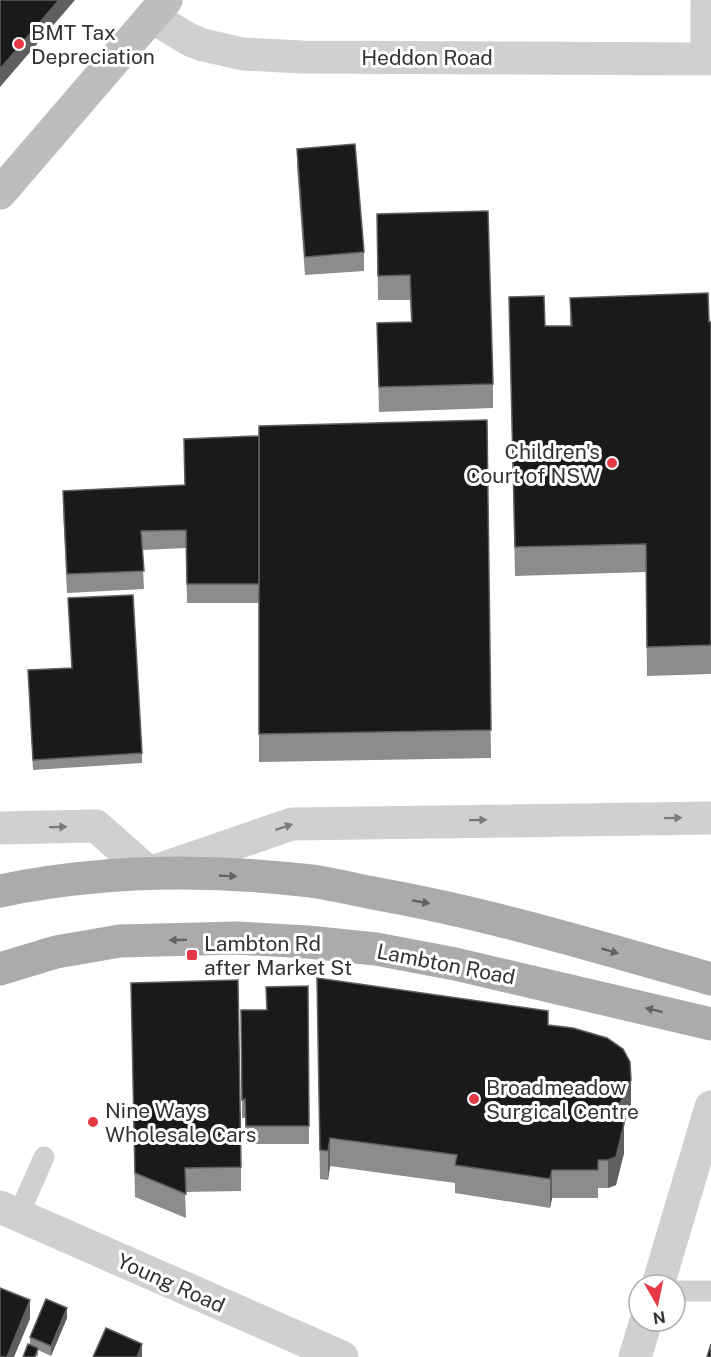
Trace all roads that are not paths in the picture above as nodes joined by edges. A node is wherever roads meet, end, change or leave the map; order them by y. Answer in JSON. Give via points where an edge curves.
{"nodes":[{"id":1,"x":704,"y":0,"type":"edge"},
{"id":2,"x":159,"y":8,"type":"edge"},
{"id":3,"x":706,"y":59,"type":"edge"},
{"id":4,"x":0,"y":193,"type":"edge"},
{"id":5,"x":711,"y":818,"type":"edge"},
{"id":6,"x":0,"y":828,"type":"edge"},
{"id":7,"x":149,"y":873,"type":"junction"},
{"id":8,"x":0,"y":891,"type":"edge"},
{"id":9,"x":0,"y":969,"type":"edge"},
{"id":10,"x":711,"y":980,"type":"edge"},
{"id":11,"x":711,"y":1024,"type":"edge"},
{"id":12,"x":711,"y":1107,"type":"edge"},
{"id":13,"x":44,"y":1157,"type":"dead end"},
{"id":14,"x":9,"y":1212,"type":"edge"},
{"id":15,"x":662,"y":1273,"type":"edge"},
{"id":16,"x":711,"y":1291,"type":"edge"},
{"id":17,"x":687,"y":1292,"type":"edge"},
{"id":18,"x":642,"y":1333,"type":"edge"},
{"id":19,"x":342,"y":1357,"type":"edge"},
{"id":20,"x":635,"y":1357,"type":"edge"}],
"edges":[{"from":1,"to":3,"type":"lane","via":[[701,3]]},
{"from":2,"to":3,"type":"street","name":"Heddon Road","via":[[190,40],[243,54]]},
{"from":2,"to":4,"type":"main road"},
{"from":7,"to":5,"type":"street","one_way":true,"via":[[292,824]]},
{"from":6,"to":7,"type":"street","one_way":true,"via":[[96,826]]},
{"from":7,"to":8,"type":"main road"},
{"from":7,"to":10,"type":"main road","one_way":true,"via":[[312,881],[425,902],[510,922]]},
{"from":11,"to":9,"type":"main road","name":"Lambton Road","one_way":true,"via":[[455,964],[308,942],[236,938],[120,941],[56,952]]},
{"from":12,"to":15,"type":"street"},
{"from":13,"to":14,"type":"lane"},
{"from":14,"to":19,"type":"street","name":"Young Road"},
{"from":16,"to":17,"type":"lane"},
{"from":18,"to":20,"type":"street"}]}
